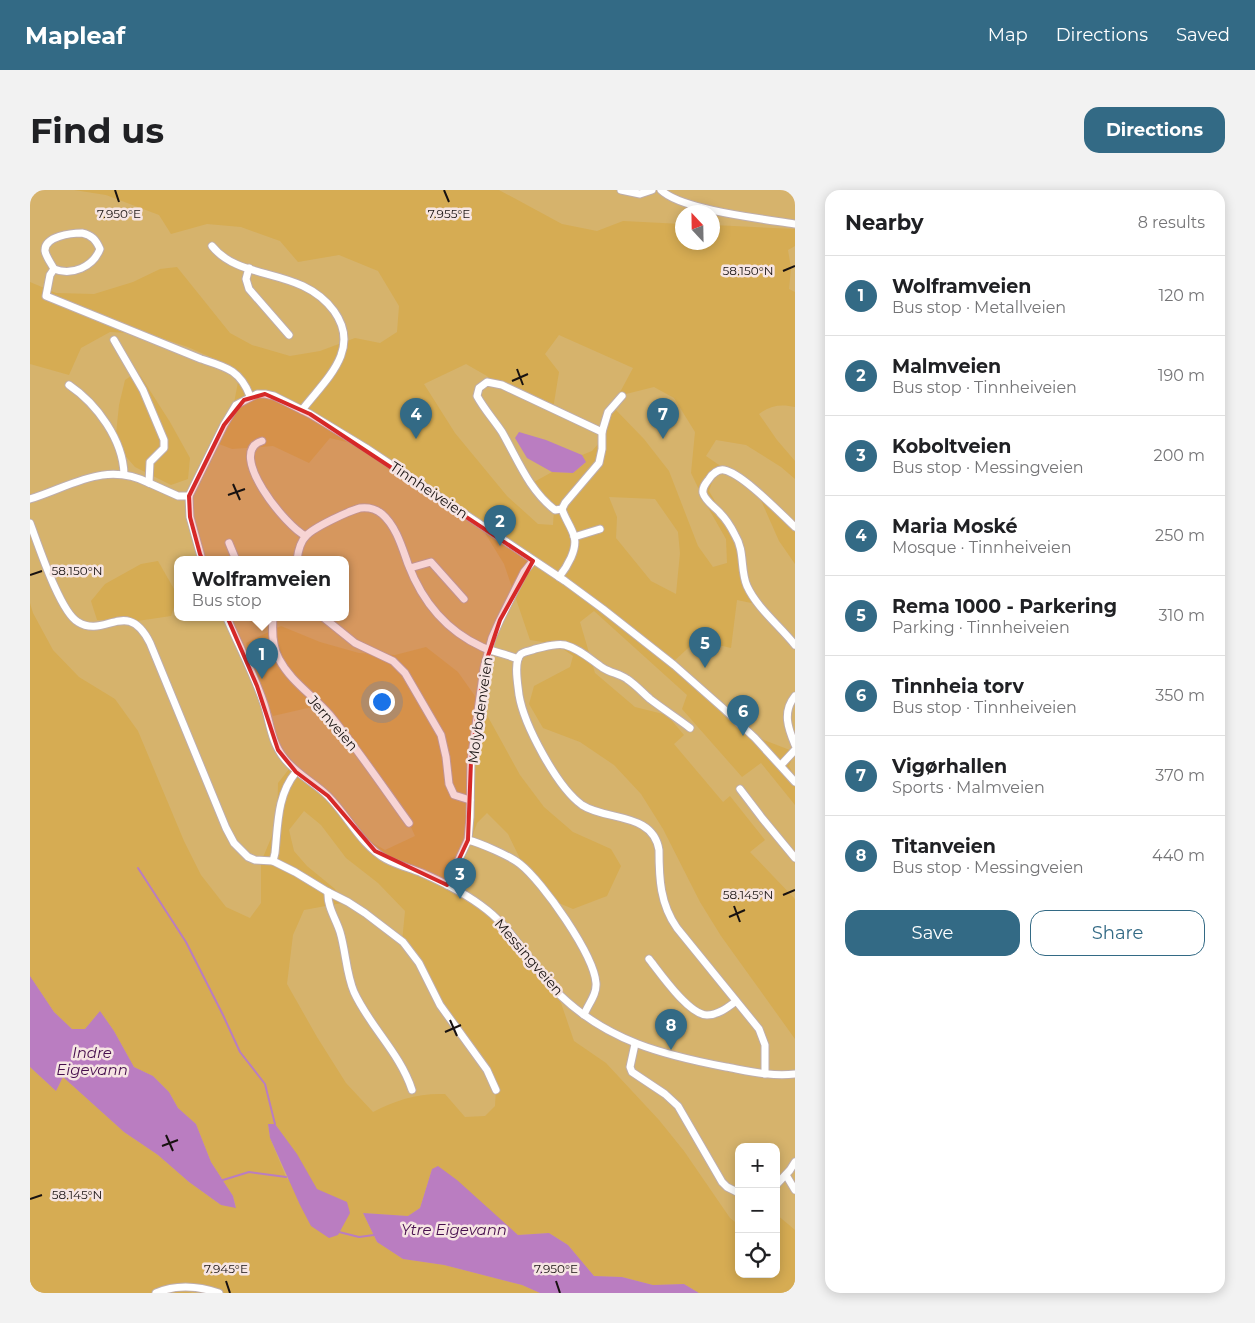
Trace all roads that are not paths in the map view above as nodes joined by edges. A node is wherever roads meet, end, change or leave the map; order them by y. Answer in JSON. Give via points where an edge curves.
{"nodes":[{"id":1,"x":621,"y":190,"type":"edge"},
{"id":2,"x":652,"y":190,"type":"edge"},
{"id":3,"x":661,"y":190,"type":"edge"},
{"id":4,"x":795,"y":224,"type":"edge"},
{"id":5,"x":212,"y":246,"type":"dead end"},
{"id":6,"x":249,"y":268,"type":"junction"},
{"id":7,"x":54,"y":269,"type":"junction"},
{"id":8,"x":289,"y":335,"type":"dead end"},
{"id":9,"x":114,"y":340,"type":"dead end"},
{"id":10,"x":69,"y":385,"type":"dead end"},
{"id":11,"x":250,"y":396,"type":"junction"},
{"id":12,"x":622,"y":396,"type":"dead end"},
{"id":13,"x":302,"y":410,"type":"junction"},
{"id":14,"x":602,"y":432,"type":"junction"},
{"id":15,"x":262,"y":440,"type":"dead end"},
{"id":16,"x":124,"y":474,"type":"junction"},
{"id":17,"x":149,"y":483,"type":"junction"},
{"id":18,"x":189,"y":496,"type":"junction"},
{"id":19,"x":30,"y":499,"type":"edge"},
{"id":20,"x":562,"y":509,"type":"junction"},
{"id":21,"x":30,"y":523,"type":"edge"},
{"id":22,"x":795,"y":527,"type":"edge"},
{"id":23,"x":600,"y":529,"type":"dead end"},
{"id":24,"x":306,"y":536,"type":"junction"},
{"id":25,"x":574,"y":538,"type":"junction"},
{"id":26,"x":229,"y":543,"type":"dead end"},
{"id":27,"x":201,"y":556,"type":"edge"},
{"id":28,"x":234,"y":556,"type":"edge"},
{"id":29,"x":298,"y":556,"type":"edge"},
{"id":30,"x":533,"y":561,"type":"junction"},
{"id":31,"x":410,"y":568,"type":"junction"},
{"id":32,"x":559,"y":577,"type":"junction"},
{"id":33,"x":464,"y":599,"type":"dead end"},
{"id":34,"x":228,"y":621,"type":"edge"},
{"id":35,"x":273,"y":621,"type":"edge"},
{"id":36,"x":328,"y":621,"type":"edge"},
{"id":37,"x":795,"y":645,"type":"edge"},
{"id":38,"x":489,"y":649,"type":"junction"},
{"id":39,"x":518,"y":659,"type":"junction"},
{"id":40,"x":795,"y":696,"type":"edge"},
{"id":41,"x":690,"y":728,"type":"dead end"},
{"id":42,"x":795,"y":745,"type":"edge"},
{"id":43,"x":795,"y":750,"type":"edge"},
{"id":44,"x":781,"y":765,"type":"junction"},
{"id":45,"x":296,"y":772,"type":"junction"},
{"id":46,"x":795,"y":782,"type":"edge"},
{"id":47,"x":740,"y":789,"type":"dead end"},
{"id":48,"x":470,"y":800,"type":"junction"},
{"id":49,"x":408,"y":823,"type":"dead end"},
{"id":50,"x":468,"y":840,"type":"junction"},
{"id":51,"x":795,"y":858,"type":"edge"},
{"id":52,"x":272,"y":861,"type":"junction"},
{"id":53,"x":447,"y":885,"type":"junction"},
{"id":54,"x":328,"y":892,"type":"junction"},
{"id":55,"x":648,"y":959,"type":"dead end"},
{"id":56,"x":735,"y":1002,"type":"junction"},
{"id":57,"x":584,"y":1015,"type":"junction"},
{"id":58,"x":635,"y":1044,"type":"junction"},
{"id":59,"x":765,"y":1074,"type":"junction"},
{"id":60,"x":795,"y":1075,"type":"edge"},
{"id":61,"x":412,"y":1090,"type":"dead end"},
{"id":62,"x":496,"y":1090,"type":"dead end"},
{"id":63,"x":795,"y":1162,"type":"edge"},
{"id":64,"x":786,"y":1175,"type":"junction"},
{"id":65,"x":780,"y":1181,"type":"edge"},
{"id":66,"x":795,"y":1190,"type":"edge"},
{"id":67,"x":735,"y":1191,"type":"edge"},
{"id":68,"x":156,"y":1293,"type":"edge"},
{"id":69,"x":219,"y":1293,"type":"edge"}],
"edges":[{"from":1,"to":2,"type":"street","via":[[640,194]]},
{"from":3,"to":4,"type":"street","via":[[681,202],[698,207]]},
{"from":5,"to":6,"type":"street","via":[[223,258]]},
{"from":6,"to":8,"type":"street","via":[[248,289]]},
{"from":6,"to":13,"type":"street","via":[[307,287],[330,306],[342,324],[345,341],[342,355]]},
{"from":7,"to":7,"type":"street","via":[[65,272],[88,265],[98,255],[98,244],[89,235],[64,234],[45,248]]},
{"from":7,"to":11,"type":"street","via":[[46,296],[223,366],[243,379]]},
{"from":9,"to":17,"type":"street","via":[[144,390],[164,440],[164,448],[150,462]]},
{"from":10,"to":16,"type":"street","via":[[109,427],[120,453]]},
{"from":11,"to":13,"type":"street","name":"Tinnheiveien","via":[[274,396]]},
{"from":11,"to":18,"type":"street","via":[[233,409]]},
{"from":12,"to":14,"type":"street","via":[[608,412]]},
{"from":13,"to":30,"type":"street","name":"Tinnheiveien","via":[[366,448]]},
{"from":14,"to":20,"type":"street","via":[[599,463]]},
{"from":14,"to":20,"type":"street","via":[[502,385],[488,382],[479,388],[477,396],[502,433],[527,480],[555,510]]},
{"from":15,"to":24,"type":"street","via":[[250,453],[255,475],[276,507],[296,530]]},
{"from":16,"to":17,"type":"street"},
{"from":16,"to":19,"type":"street","via":[[85,478]]},
{"from":17,"to":18,"type":"street","via":[[178,496]]},
{"from":18,"to":27,"type":"street","via":[[190,518]]},
{"from":20,"to":25,"type":"street"},
{"from":21,"to":52,"type":"street","via":[[71,618],[93,627],[124,621],[134,623],[142,630],[234,843],[248,858]]},
{"from":22,"to":37,"type":"street","via":[[751,487],[727,471],[716,472],[705,484],[705,497],[726,521],[740,545],[747,587]]},
{"from":23,"to":25,"type":"street"},
{"from":24,"to":29,"type":"street"},
{"from":24,"to":31,"type":"street","via":[[352,511],[361,508],[375,510],[392,526]]},
{"from":25,"to":32,"type":"street","via":[[570,558]]},
{"from":26,"to":28,"type":"street"},
{"from":30,"to":32,"type":"street","name":"Tinnheiveien"},
{"from":30,"to":38,"type":"street","name":"Molybdenveien","via":[[500,620]]},
{"from":31,"to":33,"type":"street","via":[[431,562]]},
{"from":31,"to":38,"type":"street","via":[[420,592],[444,622],[458,634]]},
{"from":32,"to":44,"type":"street","name":"Tinnheiveien","via":[[674,665]]},
{"from":34,"to":45,"type":"street","name":"Messingveien","via":[[263,703],[274,742]]},
{"from":35,"to":49,"type":"street","name":"Jernveien","via":[[274,649],[282,664],[354,745]]},
{"from":36,"to":48,"type":"street","via":[[355,643],[393,660],[405,673],[441,735],[450,790],[454,795]]},
{"from":38,"to":39,"type":"street"},
{"from":38,"to":48,"type":"street","name":"Molybdenveien","via":[[481,681]]},
{"from":39,"to":41,"type":"street","via":[[523,653],[548,646],[563,645],[577,649],[611,673],[626,678]]},
{"from":39,"to":56,"type":"street","via":[[522,708],[557,779],[575,799],[590,809],[631,820],[654,836],[658,842],[662,894],[669,915]]},
{"from":40,"to":42,"type":"street","via":[[787,714]]},
{"from":43,"to":44,"type":"street"},
{"from":44,"to":46,"type":"street","name":"Tinnheiveien"},
{"from":45,"to":52,"type":"street","via":[[286,784],[281,798]]},
{"from":45,"to":53,"type":"street","name":"Messingveien","via":[[328,796],[375,851],[388,860]]},
{"from":47,"to":51,"type":"street"},
{"from":48,"to":50,"type":"street","name":"Molybdenveien"},
{"from":50,"to":53,"type":"street","name":"Molybdenveien"},
{"from":50,"to":57,"type":"street","via":[[524,867],[567,923],[585,952],[596,982],[595,994]]},
{"from":52,"to":54,"type":"street"},
{"from":53,"to":57,"type":"street","name":"Messingveien","via":[[500,922],[559,994]]},
{"from":54,"to":61,"type":"street","via":[[355,992],[403,1067]]},
{"from":54,"to":62,"type":"street","via":[[379,923],[412,952],[440,1005],[487,1070]]},
{"from":55,"to":56,"type":"street","via":[[695,1012],[714,1014]]},
{"from":56,"to":59,"type":"street","via":[[762,1037]]},
{"from":57,"to":58,"type":"street","name":"Messingveien"},
{"from":58,"to":59,"type":"street","name":"Messingveien","via":[[667,1054]]},
{"from":58,"to":67,"type":"street","via":[[630,1067],[632,1072],[678,1106],[722,1182]]},
{"from":59,"to":60,"type":"street","name":"Messingveien"},
{"from":63,"to":64,"type":"street"},
{"from":64,"to":65,"type":"street"},
{"from":64,"to":66,"type":"street"},
{"from":68,"to":69,"type":"street","via":[[183,1286]]}]}
